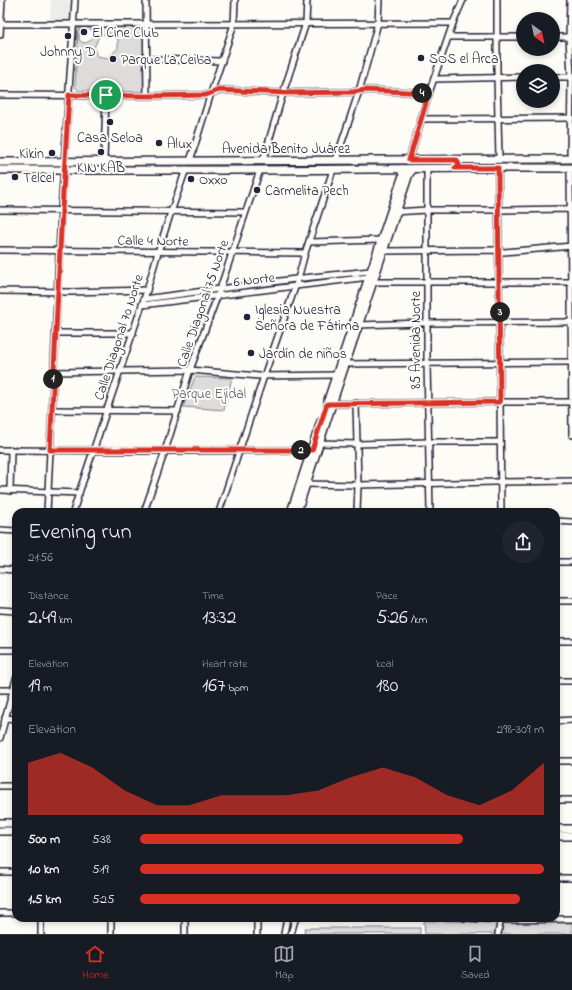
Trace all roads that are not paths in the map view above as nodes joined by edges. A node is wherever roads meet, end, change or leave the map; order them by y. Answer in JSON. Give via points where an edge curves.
{"nodes":[{"id":1,"x":2,"y":0,"type":"edge"},
{"id":2,"x":75,"y":0,"type":"edge"},
{"id":3,"x":146,"y":0,"type":"edge"},
{"id":4,"x":235,"y":0,"type":"edge"},
{"id":5,"x":307,"y":0,"type":"edge"},
{"id":6,"x":379,"y":0,"type":"edge"},
{"id":7,"x":463,"y":0,"type":"edge"},
{"id":8,"x":497,"y":0,"type":"edge"},
{"id":9,"x":570,"y":0,"type":"edge"},
{"id":10,"x":306,"y":23,"type":"junction"},
{"id":11,"x":378,"y":23,"type":"junction"},
{"id":12,"x":453,"y":23,"type":"junction"},
{"id":13,"x":0,"y":24,"type":"edge"},
{"id":14,"x":74,"y":24,"type":"junction"},
{"id":15,"x":147,"y":24,"type":"junction"},
{"id":16,"x":234,"y":24,"type":"junction"},
{"id":17,"x":0,"y":35,"type":"edge"},
{"id":18,"x":449,"y":37,"type":"junction"},
{"id":19,"x":516,"y":37,"type":"edge"},
{"id":20,"x":560,"y":37,"type":"edge"},
{"id":21,"x":571,"y":37,"type":"edge"},
{"id":22,"x":497,"y":38,"type":"junction"},
{"id":23,"x":147,"y":59,"type":"junction"},
{"id":24,"x":222,"y":61,"type":"junction"},
{"id":25,"x":497,"y":77,"type":"junction"},
{"id":26,"x":516,"y":77,"type":"edge"},
{"id":27,"x":560,"y":77,"type":"edge"},
{"id":28,"x":571,"y":77,"type":"edge"},
{"id":29,"x":434,"y":79,"type":"junction"},
{"id":30,"x":359,"y":91,"type":"junction"},
{"id":31,"x":211,"y":93,"type":"junction"},
{"id":32,"x":283,"y":93,"type":"junction"},
{"id":33,"x":429,"y":93,"type":"junction"},
{"id":34,"x":0,"y":95,"type":"edge"},
{"id":35,"x":69,"y":95,"type":"junction"},
{"id":36,"x":106,"y":95,"type":"junction"},
{"id":37,"x":147,"y":96,"type":"junction"},
{"id":38,"x":497,"y":118,"type":"junction"},
{"id":39,"x":571,"y":118,"type":"edge"},
{"id":40,"x":421,"y":119,"type":"junction"},
{"id":41,"x":499,"y":159,"type":"junction"},
{"id":42,"x":571,"y":159,"type":"edge"},
{"id":43,"x":190,"y":160,"type":"junction"},
{"id":44,"x":340,"y":160,"type":"junction"},
{"id":45,"x":409,"y":160,"type":"junction"},
{"id":46,"x":457,"y":160,"type":"junction"},
{"id":47,"x":477,"y":160,"type":"junction"},
{"id":48,"x":104,"y":161,"type":"junction"},
{"id":49,"x":215,"y":161,"type":"junction"},
{"id":50,"x":236,"y":161,"type":"junction"},
{"id":51,"x":263,"y":161,"type":"junction"},
{"id":52,"x":360,"y":161,"type":"junction"},
{"id":53,"x":0,"y":162,"type":"edge"},
{"id":54,"x":65,"y":162,"type":"junction"},
{"id":55,"x":427,"y":168,"type":"junction"},
{"id":56,"x":455,"y":168,"type":"junction"},
{"id":57,"x":476,"y":168,"type":"junction"},
{"id":58,"x":498,"y":168,"type":"junction"},
{"id":59,"x":571,"y":168,"type":"edge"},
{"id":60,"x":214,"y":169,"type":"junction"},
{"id":61,"x":333,"y":169,"type":"junction"},
{"id":62,"x":342,"y":169,"type":"junction"},
{"id":63,"x":358,"y":169,"type":"junction"},
{"id":64,"x":401,"y":169,"type":"junction"},
{"id":65,"x":413,"y":169,"type":"junction"},
{"id":66,"x":0,"y":170,"type":"edge"},
{"id":67,"x":65,"y":170,"type":"junction"},
{"id":68,"x":186,"y":170,"type":"junction"},
{"id":69,"x":235,"y":170,"type":"junction"},
{"id":70,"x":260,"y":170,"type":"junction"},
{"id":71,"x":0,"y":210,"type":"edge"},
{"id":72,"x":62,"y":210,"type":"junction"},
{"id":73,"x":427,"y":210,"type":"junction"},
{"id":74,"x":498,"y":210,"type":"junction"},
{"id":75,"x":571,"y":210,"type":"edge"},
{"id":76,"x":171,"y":212,"type":"junction"},
{"id":77,"x":245,"y":212,"type":"junction"},
{"id":78,"x":393,"y":212,"type":"junction"},
{"id":79,"x":381,"y":240,"type":"junction"},
{"id":80,"x":309,"y":242,"type":"junction"},
{"id":81,"x":571,"y":246,"type":"edge"},
{"id":82,"x":0,"y":250,"type":"edge"},
{"id":83,"x":60,"y":251,"type":"junction"},
{"id":84,"x":383,"y":251,"type":"junction"},
{"id":85,"x":427,"y":251,"type":"junction"},
{"id":86,"x":158,"y":252,"type":"junction"},
{"id":87,"x":232,"y":252,"type":"junction"},
{"id":88,"x":499,"y":252,"type":"junction"},
{"id":89,"x":305,"y":253,"type":"junction"},
{"id":90,"x":371,"y":277,"type":"junction"},
{"id":91,"x":298,"y":279,"type":"junction"},
{"id":92,"x":427,"y":282,"type":"junction"},
{"id":93,"x":499,"y":282,"type":"junction"},
{"id":94,"x":572,"y":282,"type":"edge"},
{"id":95,"x":295,"y":286,"type":"junction"},
{"id":96,"x":220,"y":289,"type":"junction"},
{"id":97,"x":147,"y":290,"type":"junction"},
{"id":98,"x":0,"y":291,"type":"edge"},
{"id":99,"x":58,"y":292,"type":"junction"},
{"id":100,"x":218,"y":295,"type":"junction"},
{"id":101,"x":143,"y":302,"type":"junction"},
{"id":102,"x":500,"y":322,"type":"junction"},
{"id":103,"x":572,"y":322,"type":"edge"},
{"id":104,"x":427,"y":323,"type":"junction"},
{"id":105,"x":356,"y":325,"type":"junction"},
{"id":106,"x":56,"y":333,"type":"junction"},
{"id":107,"x":133,"y":333,"type":"junction"},
{"id":108,"x":500,"y":362,"type":"junction"},
{"id":109,"x":572,"y":362,"type":"edge"},
{"id":110,"x":427,"y":363,"type":"junction"},
{"id":111,"x":343,"y":364,"type":"junction"},
{"id":112,"x":120,"y":370,"type":"junction"},
{"id":113,"x":190,"y":370,"type":"junction"},
{"id":114,"x":54,"y":372,"type":"junction"},
{"id":115,"x":336,"y":375,"type":"junction"},
{"id":116,"x":264,"y":376,"type":"junction"},
{"id":117,"x":500,"y":402,"type":"junction"},
{"id":118,"x":572,"y":402,"type":"edge"},
{"id":119,"x":356,"y":403,"type":"junction"},
{"id":120,"x":428,"y":403,"type":"junction"},
{"id":121,"x":329,"y":404,"type":"junction"},
{"id":122,"x":52,"y":410,"type":"junction"},
{"id":123,"x":107,"y":410,"type":"junction"},
{"id":124,"x":178,"y":411,"type":"junction"},
{"id":125,"x":572,"y":435,"type":"edge"},
{"id":126,"x":428,"y":442,"type":"junction"},
{"id":127,"x":500,"y":442,"type":"junction"},
{"id":128,"x":319,"y":443,"type":"junction"},
{"id":129,"x":357,"y":444,"type":"junction"},
{"id":130,"x":0,"y":450,"type":"edge"},
{"id":131,"x":11,"y":450,"type":"junction"},
{"id":132,"x":50,"y":450,"type":"junction"},
{"id":133,"x":93,"y":450,"type":"junction"},
{"id":134,"x":165,"y":450,"type":"junction"},
{"id":135,"x":240,"y":450,"type":"junction"},
{"id":136,"x":312,"y":450,"type":"junction"},
{"id":137,"x":572,"y":481,"type":"edge"},
{"id":138,"x":501,"y":482,"type":"junction"},
{"id":139,"x":430,"y":483,"type":"junction"},
{"id":140,"x":304,"y":484,"type":"junction"},
{"id":141,"x":358,"y":485,"type":"junction"},
{"id":142,"x":0,"y":490,"type":"edge"},
{"id":143,"x":10,"y":491,"type":"junction"},
{"id":144,"x":48,"y":492,"type":"junction"},
{"id":145,"x":79,"y":493,"type":"junction"},
{"id":146,"x":47,"y":508,"type":"edge"},
{"id":147,"x":74,"y":508,"type":"edge"},
{"id":148,"x":145,"y":508,"type":"edge"},
{"id":149,"x":220,"y":508,"type":"edge"},
{"id":150,"x":293,"y":508,"type":"edge"},
{"id":151,"x":298,"y":508,"type":"edge"},
{"id":152,"x":357,"y":508,"type":"edge"},
{"id":153,"x":430,"y":508,"type":"edge"},
{"id":154,"x":501,"y":508,"type":"edge"},
{"id":155,"x":560,"y":521,"type":"edge"},
{"id":156,"x":572,"y":522,"type":"edge"},
{"id":157,"x":0,"y":530,"type":"edge"},
{"id":158,"x":12,"y":531,"type":"edge"},
{"id":159,"x":560,"y":562,"type":"edge"},
{"id":160,"x":572,"y":562,"type":"edge"},
{"id":161,"x":0,"y":569,"type":"edge"},
{"id":162,"x":12,"y":570,"type":"edge"},
{"id":163,"x":560,"y":601,"type":"edge"},
{"id":164,"x":572,"y":601,"type":"edge"},
{"id":165,"x":0,"y":610,"type":"edge"},
{"id":166,"x":12,"y":611,"type":"edge"},
{"id":167,"x":560,"y":641,"type":"edge"},
{"id":168,"x":572,"y":641,"type":"edge"},
{"id":169,"x":0,"y":650,"type":"edge"},
{"id":170,"x":12,"y":650,"type":"edge"},
{"id":171,"x":560,"y":681,"type":"edge"},
{"id":172,"x":572,"y":681,"type":"edge"},
{"id":173,"x":0,"y":690,"type":"edge"},
{"id":174,"x":12,"y":690,"type":"edge"},
{"id":175,"x":12,"y":694,"type":"edge"},
{"id":176,"x":5,"y":718,"type":"junction"},
{"id":177,"x":12,"y":719,"type":"edge"},
{"id":178,"x":572,"y":720,"type":"edge"},
{"id":179,"x":560,"y":721,"type":"edge"},
{"id":180,"x":1,"y":735,"type":"edge"},
{"id":181,"x":560,"y":761,"type":"edge"},
{"id":182,"x":572,"y":761,"type":"edge"},
{"id":183,"x":0,"y":786,"type":"edge"},
{"id":184,"x":12,"y":786,"type":"edge"},
{"id":185,"x":560,"y":800,"type":"edge"},
{"id":186,"x":572,"y":800,"type":"edge"},
{"id":187,"x":0,"y":823,"type":"edge"},
{"id":188,"x":12,"y":823,"type":"edge"},
{"id":189,"x":560,"y":829,"type":"edge"},
{"id":190,"x":572,"y":829,"type":"edge"},
{"id":191,"x":0,"y":831,"type":"edge"},
{"id":192,"x":12,"y":831,"type":"edge"},
{"id":193,"x":560,"y":836,"type":"edge"},
{"id":194,"x":572,"y":836,"type":"edge"},
{"id":195,"x":0,"y":872,"type":"edge"},
{"id":196,"x":12,"y":872,"type":"edge"},
{"id":197,"x":560,"y":878,"type":"edge"},
{"id":198,"x":572,"y":878,"type":"edge"},
{"id":199,"x":0,"y":913,"type":"edge"},
{"id":200,"x":12,"y":913,"type":"edge"},
{"id":201,"x":560,"y":919,"type":"edge"},
{"id":202,"x":572,"y":919,"type":"edge"},
{"id":203,"x":41,"y":922,"type":"edge"},
{"id":204,"x":111,"y":922,"type":"edge"},
{"id":205,"x":185,"y":922,"type":"edge"},
{"id":206,"x":257,"y":922,"type":"edge"},
{"id":207,"x":286,"y":922,"type":"edge"},
{"id":208,"x":294,"y":922,"type":"edge"},
{"id":209,"x":500,"y":922,"type":"edge"},
{"id":210,"x":292,"y":932,"type":"edge"},
{"id":211,"x":41,"y":934,"type":"edge"},
{"id":212,"x":111,"y":934,"type":"edge"},
{"id":213,"x":185,"y":934,"type":"edge"},
{"id":214,"x":257,"y":934,"type":"edge"},
{"id":215,"x":284,"y":934,"type":"edge"},
{"id":216,"x":498,"y":934,"type":"edge"}],
"edges":[{"from":1,"to":13,"type":"street"},
{"from":2,"to":14,"type":"street"},
{"from":3,"to":15,"type":"street"},
{"from":4,"to":16,"type":"street"},
{"from":5,"to":10,"type":"street"},
{"from":6,"to":11,"type":"street"},
{"from":7,"to":12,"type":"street"},
{"from":8,"to":22,"type":"street"},
{"from":9,"to":21,"type":"street"},
{"from":10,"to":11,"type":"street"},
{"from":10,"to":16,"type":"street"},
{"from":10,"to":32,"type":"street"},
{"from":11,"to":12,"type":"street"},
{"from":11,"to":30,"type":"street"},
{"from":12,"to":18,"type":"street"},
{"from":13,"to":14,"type":"street"},
{"from":13,"to":17,"type":"street"},
{"from":14,"to":15,"type":"street"},
{"from":14,"to":35,"type":"street"},
{"from":15,"to":16,"type":"street"},
{"from":15,"to":23,"type":"street"},
{"from":16,"to":24,"type":"street"},
{"from":18,"to":22,"type":"street"},
{"from":18,"to":29,"type":"street"},
{"from":19,"to":22,"type":"street"},
{"from":20,"to":21,"type":"street"},
{"from":21,"to":28,"type":"street"},
{"from":22,"to":25,"type":"street"},
{"from":23,"to":24,"type":"street"},
{"from":23,"to":37,"type":"street"},
{"from":24,"to":31,"type":"street"},
{"from":25,"to":26,"type":"street"},
{"from":25,"to":29,"type":"street"},
{"from":25,"to":38,"type":"street"},
{"from":27,"to":28,"type":"street"},
{"from":28,"to":39,"type":"street"},
{"from":29,"to":33,"type":"street"},
{"from":30,"to":32,"type":"street"},
{"from":30,"to":33,"type":"street"},
{"from":30,"to":44,"type":"street"},
{"from":31,"to":32,"type":"street","via":[[219,90]]},
{"from":31,"to":37,"type":"street"},
{"from":31,"to":43,"type":"street"},
{"from":32,"to":51,"type":"street"},
{"from":33,"to":40,"type":"street"},
{"from":34,"to":35,"type":"street"},
{"from":35,"to":36,"type":"street"},
{"from":35,"to":54,"type":"street"},
{"from":36,"to":37,"type":"street"},
{"from":36,"to":48,"type":"street"},
{"from":38,"to":39,"type":"street"},
{"from":38,"to":40,"type":"street"},
{"from":38,"to":41,"type":"street"},
{"from":39,"to":42,"type":"street"},
{"from":40,"to":45,"type":"street"},
{"from":41,"to":42,"type":"main road","name":"Avenida Benito Juárez"},
{"from":41,"to":47,"type":"main road","name":"Avenida Benito Juárez"},
{"from":43,"to":48,"type":"main road","name":"Avenida Benito Juárez"},
{"from":43,"to":49,"type":"main road","name":"Avenida Benito Juárez"},
{"from":44,"to":51,"type":"main road","name":"Avenida Benito Juárez"},
{"from":44,"to":52,"type":"main road","name":"Avenida Benito Juárez"},
{"from":44,"to":62,"type":"main road","via":[[346,165]]},
{"from":45,"to":46,"type":"main road","name":"Avenida Benito Juárez"},
{"from":45,"to":52,"type":"main road","name":"Avenida Benito Juárez"},
{"from":46,"to":47,"type":"main road","name":"Avenida Benito Juárez"},
{"from":46,"to":56,"type":"main road","via":[[459,165]]},
{"from":47,"to":57,"type":"main road","via":[[473,163]]},
{"from":48,"to":54,"type":"main road","name":"Avenida Benito Juárez"},
{"from":49,"to":50,"type":"main road","name":"Avenida Benito Juárez"},
{"from":49,"to":60,"type":"main road","via":[[217,165]]},
{"from":50,"to":51,"type":"main road","name":"Avenida Benito Juárez"},
{"from":50,"to":69,"type":"main road","via":[[233,165]]},
{"from":52,"to":63,"type":"main road","via":[[357,164]]},
{"from":53,"to":54,"type":"main road","name":"Avenida Benito Juárez"},
{"from":54,"to":67,"type":"street"},
{"from":55,"to":56,"type":"main road","name":"Avenida Benito Juárez"},
{"from":55,"to":65,"type":"main road","name":"Avenida Benito Juárez"},
{"from":55,"to":73,"type":"street","name":"85 Avenida Norte"},
{"from":56,"to":57,"type":"main road","name":"Avenida Benito Juárez"},
{"from":57,"to":58,"type":"main road","name":"Avenida Benito Juárez"},
{"from":58,"to":59,"type":"main road","name":"Avenida Benito Juárez"},
{"from":58,"to":74,"type":"street"},
{"from":59,"to":75,"type":"street"},
{"from":60,"to":68,"type":"main road","name":"Avenida Benito Juárez"},
{"from":60,"to":69,"type":"main road","name":"Avenida Benito Juárez"},
{"from":61,"to":62,"type":"main road","name":"Avenida Benito Juárez"},
{"from":61,"to":70,"type":"main road","name":"Avenida Benito Juárez"},
{"from":61,"to":80,"type":"street"},
{"from":62,"to":63,"type":"main road","name":"Avenida Benito Juárez"},
{"from":63,"to":64,"type":"main road","name":"Avenida Benito Juárez"},
{"from":64,"to":65,"type":"main road","name":"Avenida Benito Juárez"},
{"from":64,"to":78,"type":"main road","via":[[403,175]]},
{"from":65,"to":78,"type":"main road"},
{"from":66,"to":67,"type":"main road","name":"Avenida Benito Juárez"},
{"from":67,"to":68,"type":"main road","name":"Avenida Benito Juárez"},
{"from":67,"to":72,"type":"street"},
{"from":68,"to":76,"type":"street","name":"Calle Diagonal 70 Norte"},
{"from":69,"to":70,"type":"main road","name":"Avenida Benito Juárez"},
{"from":70,"to":77,"type":"street","name":"Calle Diagonal 75 Norte"},
{"from":71,"to":72,"type":"street"},
{"from":72,"to":76,"type":"street"},
{"from":72,"to":83,"type":"street"},
{"from":73,"to":74,"type":"street"},
{"from":73,"to":78,"type":"street"},
{"from":73,"to":85,"type":"street","name":"85 Avenida Norte"},
{"from":74,"to":75,"type":"street"},
{"from":74,"to":88,"type":"street"},
{"from":75,"to":81,"type":"street"},
{"from":76,"to":77,"type":"street"},
{"from":76,"to":86,"type":"street","name":"Calle Diagonal 70 Norte"},
{"from":77,"to":87,"type":"street","name":"Calle Diagonal 75 Norte"},
{"from":78,"to":79,"type":"main road"},
{"from":78,"to":84,"type":"main road"},
{"from":79,"to":80,"type":"street"},
{"from":79,"to":90,"type":"main road"},
{"from":80,"to":89,"type":"street"},
{"from":81,"to":88,"type":"street"},
{"from":81,"to":94,"type":"street"},
{"from":82,"to":83,"type":"street","name":"Calle 4 Norte"},
{"from":83,"to":86,"type":"street","name":"Calle 4 Norte"},
{"from":83,"to":99,"type":"street"},
{"from":84,"to":85,"type":"street"},
{"from":84,"to":90,"type":"main road"},
{"from":85,"to":88,"type":"street"},
{"from":85,"to":92,"type":"street","name":"85 Avenida Norte"},
{"from":86,"to":87,"type":"street","name":"Calle 4 Norte"},
{"from":86,"to":97,"type":"street","name":"Calle Diagonal 70 Norte"},
{"from":87,"to":89,"type":"street","name":"Calle 4 Norte"},
{"from":87,"to":96,"type":"street","name":"Calle Diagonal 75 Norte"},
{"from":88,"to":93,"type":"street"},
{"from":89,"to":91,"type":"street"},
{"from":90,"to":91,"type":"street"},
{"from":90,"to":92,"type":"street"},
{"from":90,"to":95,"type":"street","name":"6 Norte"},
{"from":90,"to":105,"type":"main road"},
{"from":91,"to":95,"type":"street"},
{"from":91,"to":96,"type":"street"},
{"from":92,"to":93,"type":"street"},
{"from":92,"to":104,"type":"street","name":"85 Avenida Norte"},
{"from":93,"to":94,"type":"street"},
{"from":93,"to":102,"type":"street"},
{"from":94,"to":103,"type":"street"},
{"from":95,"to":100,"type":"street","name":"6 Norte"},
{"from":95,"to":116,"type":"street"},
{"from":96,"to":100,"type":"street","name":"Calle Diagonal 75 Norte"},
{"from":96,"to":101,"type":"street"},
{"from":97,"to":99,"type":"street"},
{"from":97,"to":101,"type":"street","name":"Calle Diagonal 70 Norte"},
{"from":98,"to":99,"type":"street"},
{"from":99,"to":106,"type":"street"},
{"from":100,"to":101,"type":"street","name":"6 Norte"},
{"from":100,"to":113,"type":"street","name":"Calle Diagonal 75 Norte"},
{"from":101,"to":107,"type":"street","name":"Calle Diagonal 70 Norte"},
{"from":102,"to":103,"type":"street"},
{"from":102,"to":104,"type":"street"},
{"from":102,"to":108,"type":"street"},
{"from":103,"to":109,"type":"street"},
{"from":104,"to":105,"type":"street"},
{"from":104,"to":110,"type":"street","name":"85 Avenida Norte"},
{"from":105,"to":111,"type":"main road"},
{"from":106,"to":107,"type":"street"},
{"from":106,"to":114,"type":"street"},
{"from":107,"to":112,"type":"street","name":"Calle Diagonal 70 Norte"},
{"from":108,"to":109,"type":"street"},
{"from":108,"to":110,"type":"street"},
{"from":108,"to":117,"type":"street"},
{"from":109,"to":118,"type":"street"},
{"from":110,"to":111,"type":"street"},
{"from":110,"to":120,"type":"street","name":"85 Avenida Norte"},
{"from":111,"to":115,"type":"main road"},
{"from":111,"to":121,"type":"main road"},
{"from":112,"to":113,"type":"street"},
{"from":112,"to":114,"type":"street"},
{"from":112,"to":123,"type":"street","name":"Calle Diagonal 70 Norte"},
{"from":113,"to":116,"type":"street"},
{"from":113,"to":124,"type":"street","name":"Calle Diagonal 75 Norte"},
{"from":114,"to":122,"type":"street"},
{"from":115,"to":116,"type":"street"},
{"from":115,"to":121,"type":"main road"},
{"from":116,"to":135,"type":"street"},
{"from":117,"to":118,"type":"street"},
{"from":117,"to":120,"type":"street"},
{"from":117,"to":127,"type":"street"},
{"from":118,"to":125,"type":"street"},
{"from":119,"to":120,"type":"street"},
{"from":119,"to":121,"type":"street"},
{"from":119,"to":129,"type":"street"},
{"from":120,"to":126,"type":"street","name":"85 Avenida Norte"},
{"from":121,"to":128,"type":"main road"},
{"from":121,"to":136,"type":"main road"},
{"from":122,"to":123,"type":"street"},
{"from":122,"to":132,"type":"street"},
{"from":123,"to":124,"type":"street"},
{"from":123,"to":133,"type":"street","name":"Calle Diagonal 70 Norte"},
{"from":124,"to":134,"type":"street","name":"Calle Diagonal 75 Norte"},
{"from":126,"to":127,"type":"street"},
{"from":126,"to":129,"type":"street"},
{"from":126,"to":139,"type":"street","name":"85 Avenida Norte"},
{"from":127,"to":138,"type":"street"},
{"from":128,"to":129,"type":"street"},
{"from":128,"to":140,"type":"main road"},
{"from":129,"to":141,"type":"street"},
{"from":130,"to":131,"type":"street"},
{"from":131,"to":132,"type":"street"},
{"from":131,"to":143,"type":"street"},
{"from":132,"to":133,"type":"street"},
{"from":132,"to":144,"type":"street"},
{"from":133,"to":134,"type":"street"},
{"from":133,"to":145,"type":"street","name":"Calle Diagonal 70 Norte"},
{"from":134,"to":135,"type":"street"},
{"from":134,"to":148,"type":"street","name":"Calle Diagonal 75 Norte"},
{"from":135,"to":136,"type":"street"},
{"from":135,"to":149,"type":"street"},
{"from":136,"to":140,"type":"main road"},
{"from":137,"to":138,"type":"street"},
{"from":138,"to":139,"type":"street"},
{"from":138,"to":154,"type":"street"},
{"from":139,"to":141,"type":"street"},
{"from":139,"to":153,"type":"street","name":"85 Avenida Norte"},
{"from":140,"to":141,"type":"street"},
{"from":140,"to":150,"type":"main road"},
{"from":140,"to":151,"type":"main road"},
{"from":141,"to":152,"type":"street"},
{"from":142,"to":143,"type":"street"},
{"from":143,"to":144,"type":"street"},
{"from":144,"to":145,"type":"street"},
{"from":144,"to":146,"type":"street"},
{"from":145,"to":147,"type":"street","name":"Calle Diagonal 70 Norte"},
{"from":155,"to":156,"type":"street"},
{"from":157,"to":158,"type":"street"},
{"from":159,"to":160,"type":"street"},
{"from":161,"to":162,"type":"street"},
{"from":163,"to":164,"type":"street"},
{"from":165,"to":166,"type":"street"},
{"from":167,"to":168,"type":"street"},
{"from":169,"to":170,"type":"street"},
{"from":171,"to":172,"type":"street"},
{"from":173,"to":174,"type":"street"},
{"from":175,"to":176,"type":"street"},
{"from":176,"to":177,"type":"street"},
{"from":176,"to":180,"type":"street"},
{"from":178,"to":179,"type":"street"},
{"from":181,"to":182,"type":"street"},
{"from":183,"to":184,"type":"street"},
{"from":185,"to":186,"type":"street"},
{"from":187,"to":188,"type":"main road"},
{"from":189,"to":190,"type":"main road"},
{"from":191,"to":192,"type":"main road"},
{"from":193,"to":194,"type":"main road"},
{"from":195,"to":196,"type":"street"},
{"from":197,"to":198,"type":"street"},
{"from":199,"to":200,"type":"street"},
{"from":201,"to":202,"type":"street"},
{"from":203,"to":211,"type":"street"},
{"from":204,"to":212,"type":"street"},
{"from":205,"to":213,"type":"street"},
{"from":206,"to":214,"type":"street"},
{"from":207,"to":215,"type":"street"},
{"from":208,"to":210,"type":"street"},
{"from":209,"to":216,"type":"street"}]}
